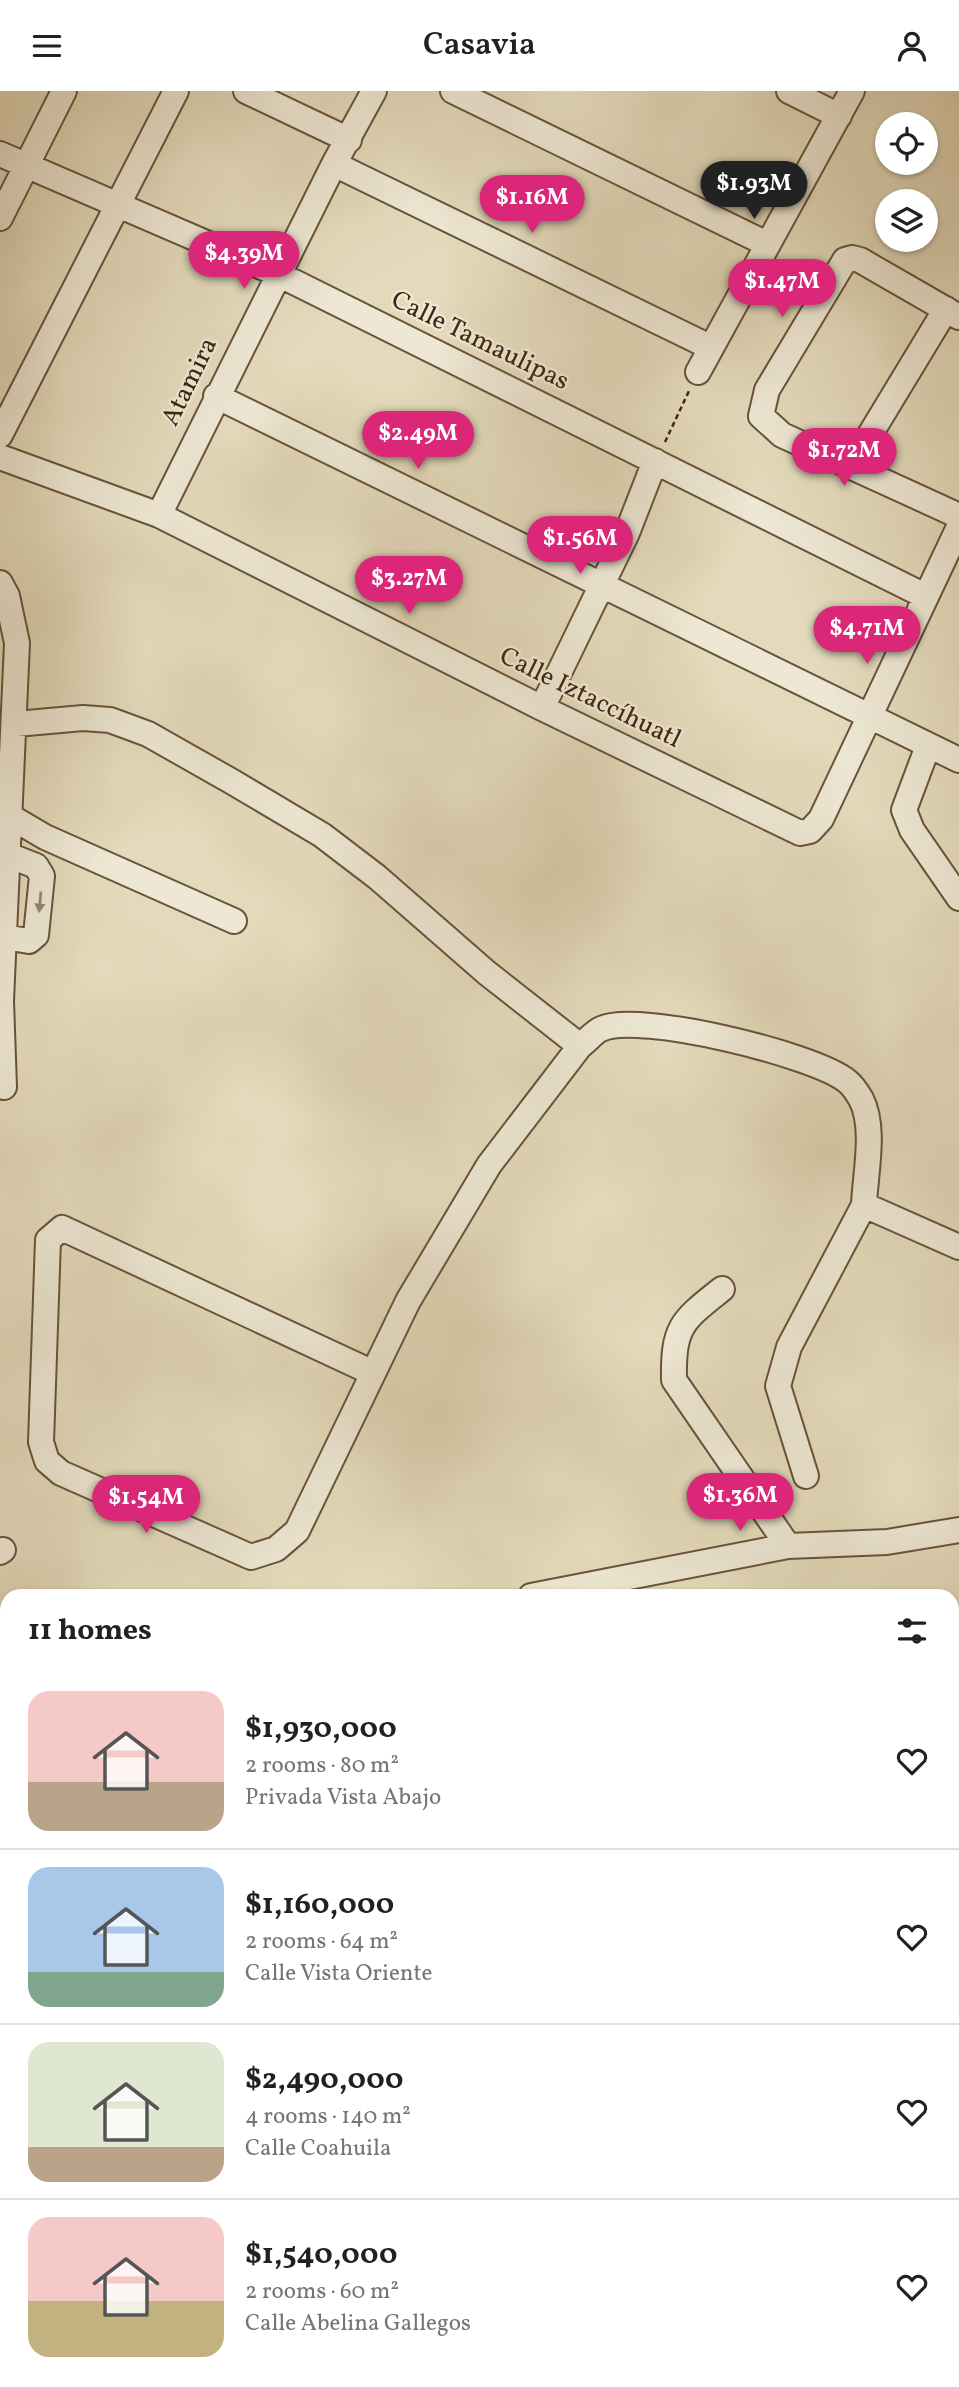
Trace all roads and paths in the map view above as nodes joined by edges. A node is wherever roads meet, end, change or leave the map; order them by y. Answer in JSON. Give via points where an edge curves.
{"nodes":[{"id":1,"x":64,"y":91,"type":"edge"},
{"id":2,"x":176,"y":91,"type":"edge"},
{"id":3,"x":246,"y":91,"type":"edge"},
{"id":4,"x":374,"y":91,"type":"edge"},
{"id":5,"x":453,"y":91,"type":"edge"},
{"id":6,"x":789,"y":91,"type":"edge"},
{"id":7,"x":852,"y":91,"type":"edge"},
{"id":8,"x":839,"y":116,"type":"junction"},
{"id":9,"x":349,"y":140,"type":"junction"},
{"id":10,"x":0,"y":154,"type":"edge"},
{"id":11,"x":334,"y":164,"type":"junction"},
{"id":12,"x":26,"y":166,"type":"junction"},
{"id":13,"x":119,"y":203,"type":"junction"},
{"id":14,"x":0,"y":218,"type":"edge"},
{"id":15,"x":767,"y":244,"type":"junction"},
{"id":16,"x":278,"y":274,"type":"junction"},
{"id":17,"x":953,"y":313,"type":"edge"},
{"id":18,"x":710,"y":347,"type":"junction"},
{"id":19,"x":698,"y":372,"type":"joint"},
{"id":20,"x":216,"y":396,"type":"junction"},
{"id":21,"x":0,"y":435,"type":"edge"},
{"id":22,"x":0,"y":457,"type":"edge"},
{"id":23,"x":656,"y":461,"type":"junction"},
{"id":24,"x":851,"y":466,"type":"junction"},
{"id":25,"x":159,"y":515,"type":"junction"},
{"id":26,"x":959,"y":516,"type":"edge"},
{"id":27,"x":959,"y":527,"type":"edge"},
{"id":28,"x":0,"y":583,"type":"edge"},
{"id":29,"x":601,"y":587,"type":"junction"},
{"id":30,"x":925,"y":596,"type":"junction"},
{"id":31,"x":542,"y":708,"type":"junction"},
{"id":32,"x":867,"y":717,"type":"junction"},
{"id":33,"x":16,"y":724,"type":"junction"},
{"id":34,"x":928,"y":746,"type":"junction"},
{"id":35,"x":959,"y":760,"type":"edge"},
{"id":36,"x":11,"y":817,"type":"junction"},
{"id":37,"x":8,"y":855,"type":"junction"},
{"id":38,"x":959,"y":898,"type":"edge"},
{"id":39,"x":234,"y":921,"type":"dead end"},
{"id":40,"x":4,"y":937,"type":"junction"},
{"id":41,"x":580,"y":1046,"type":"junction"},
{"id":42,"x":4,"y":1087,"type":"dead end"},
{"id":43,"x":864,"y":1205,"type":"junction"},
{"id":44,"x":959,"y":1247,"type":"edge"},
{"id":45,"x":722,"y":1289,"type":"dead end"},
{"id":46,"x":371,"y":1372,"type":"junction"},
{"id":47,"x":806,"y":1476,"type":"dead end"},
{"id":48,"x":959,"y":1531,"type":"edge"},
{"id":49,"x":788,"y":1546,"type":"junction"},
{"id":50,"x":567,"y":1589,"type":"edge"}],
"edges":[{"from":1,"to":12,"type":"street"},
{"from":2,"to":13,"type":"street"},
{"from":3,"to":9,"type":"street"},
{"from":4,"to":9,"type":"street","name":"Atamira"},
{"from":5,"to":15,"type":"street"},
{"from":6,"to":8,"type":"street"},
{"from":7,"to":8,"type":"street"},
{"from":8,"to":15,"type":"street"},
{"from":9,"to":11,"type":"street","name":"Atamira"},
{"from":10,"to":12,"type":"street","name":"Calle Tamaulipas"},
{"from":11,"to":16,"type":"street","name":"Atamira"},
{"from":11,"to":18,"type":"street"},
{"from":12,"to":13,"type":"street","name":"Calle Tamaulipas"},
{"from":12,"to":14,"type":"street"},
{"from":13,"to":16,"type":"street","name":"Calle Tamaulipas"},
{"from":13,"to":21,"type":"street"},
{"from":15,"to":18,"type":"street"},
{"from":16,"to":20,"type":"street","name":"Atamira"},
{"from":16,"to":23,"type":"street","name":"Calle Tamaulipas"},
{"from":17,"to":24,"type":"street"},
{"from":17,"to":24,"type":"street","via":[[852,258],[839,266],[767,390],[761,416],[782,435]]},
{"from":18,"to":19,"type":"street"},
{"from":19,"to":23,"type":"path"},
{"from":20,"to":25,"type":"street","name":"Atamira"},
{"from":20,"to":29,"type":"street"},
{"from":22,"to":25,"type":"street","name":"Calle Iztaccíhuatl"},
{"from":23,"to":29,"type":"street"},
{"from":23,"to":30,"type":"street","name":"Calle Tamaulipas"},
{"from":24,"to":26,"type":"street"},
{"from":25,"to":31,"type":"street","name":"Calle Iztaccíhuatl"},
{"from":27,"to":30,"type":"street"},
{"from":28,"to":33,"type":"street","via":[[17,643]]},
{"from":29,"to":31,"type":"street"},
{"from":29,"to":32,"type":"street"},
{"from":30,"to":32,"type":"street"},
{"from":31,"to":32,"type":"street","name":"Calle Iztaccíhuatl","via":[[800,833],[810,831],[821,819]]},
{"from":32,"to":34,"type":"street"},
{"from":33,"to":36,"type":"street"},
{"from":33,"to":41,"type":"street","via":[[110,720],[148,734],[231,781],[355,860],[486,973]]},
{"from":34,"to":35,"type":"street"},
{"from":34,"to":38,"type":"street","via":[[905,800],[906,820]]},
{"from":36,"to":37,"type":"street"},
{"from":36,"to":39,"type":"street","via":[[45,837]]},
{"from":37,"to":40,"type":"street"},
{"from":37,"to":40,"type":"street","one_way":true,"via":[[36,866],[42,876],[36,935],[29,940]]},
{"from":40,"to":42,"type":"street"},
{"from":41,"to":43,"type":"street","via":[[602,1028],[644,1026],[716,1035],[773,1049],[848,1081],[862,1101],[868,1125]]},
{"from":41,"to":46,"type":"street","via":[[489,1165]]},
{"from":43,"to":44,"type":"street"},
{"from":43,"to":47,"type":"street","via":[[789,1347],[778,1386]]},
{"from":45,"to":49,"type":"street","via":[[684,1320],[673,1349],[674,1380]]},
{"from":46,"to":46,"type":"street","via":[[62,1228],[48,1240],[41,1442],[47,1461],[61,1473],[251,1557],[276,1549],[297,1531]]},
{"from":48,"to":49,"type":"street","via":[[887,1542]]},
{"from":49,"to":50,"type":"street"}]}
